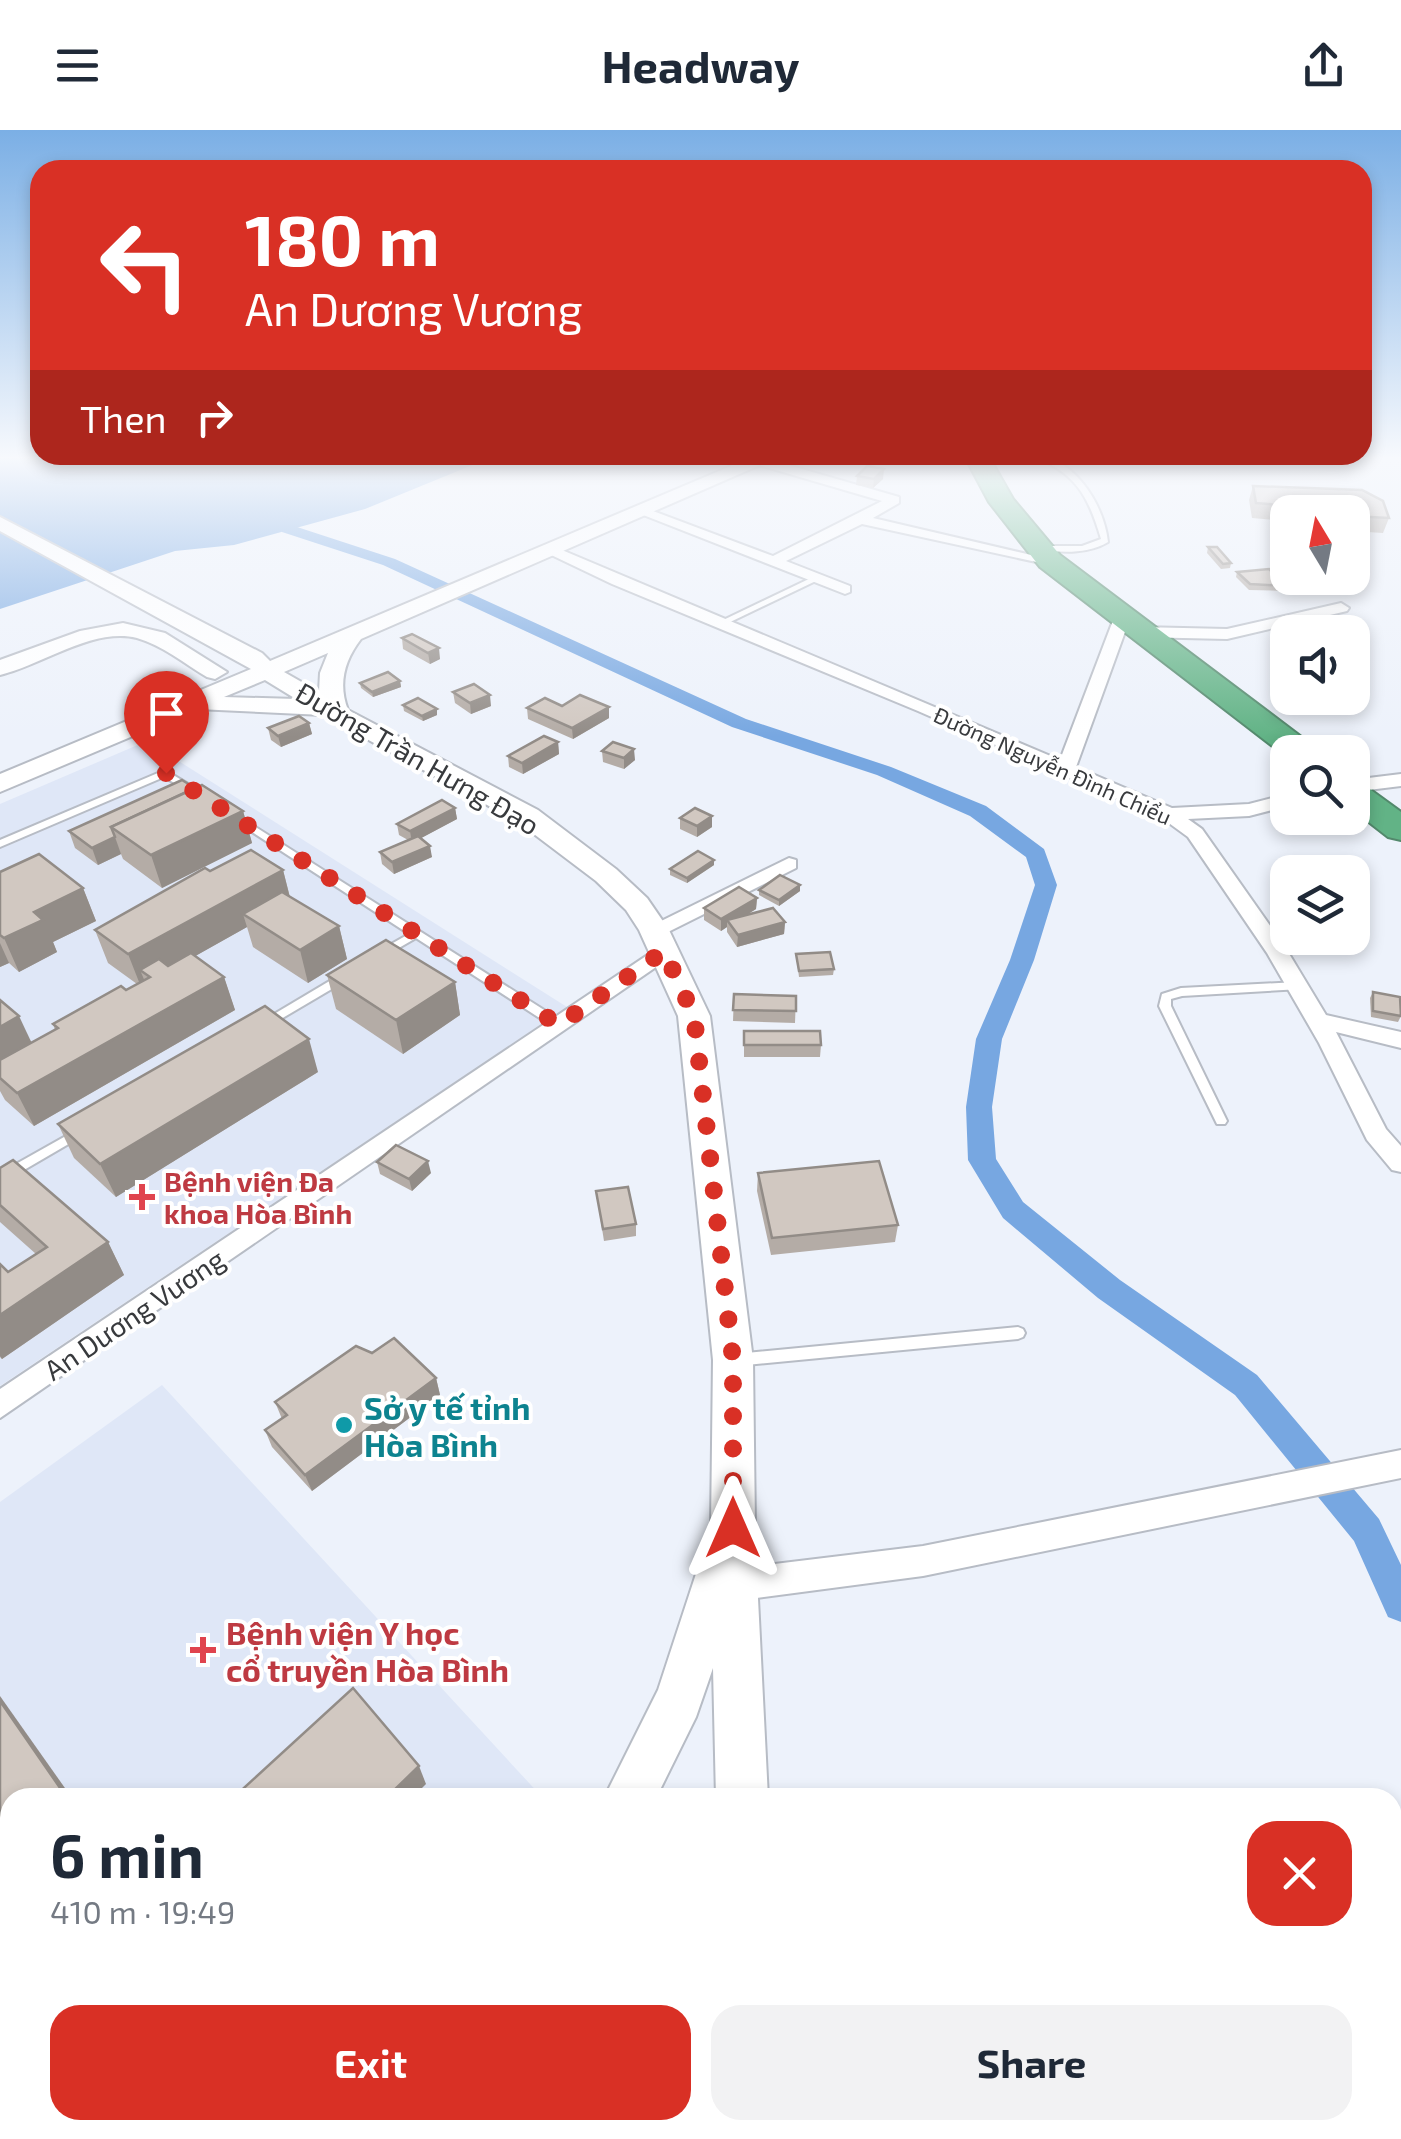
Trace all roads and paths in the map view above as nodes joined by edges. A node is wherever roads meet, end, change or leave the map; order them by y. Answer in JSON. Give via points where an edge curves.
{"nodes":[{"id":1,"x":16,"y":549,"type":"edge"},
{"id":2,"x":47,"y":549,"type":"edge"},
{"id":3,"x":550,"y":549,"type":"edge"},
{"id":4,"x":739,"y":549,"type":"edge"},
{"id":5,"x":800,"y":549,"type":"edge"},
{"id":6,"x":1016,"y":549,"type":"edge"},
{"id":7,"x":1040,"y":549,"type":"edge"},
{"id":8,"x":1079,"y":549,"type":"edge"},
{"id":9,"x":540,"y":553,"type":"junction"},
{"id":10,"x":1044,"y":554,"type":"junction"},
{"id":11,"x":774,"y":562,"type":"junction"},
{"id":12,"x":816,"y":578,"type":"junction"},
{"id":13,"x":844,"y":589,"type":"dead end"},
{"id":14,"x":1341,"y":608,"type":"dead end"},
{"id":15,"x":721,"y":623,"type":"junction"},
{"id":16,"x":1130,"y":625,"type":"junction"},
{"id":17,"x":202,"y":630,"type":"junction"},
{"id":18,"x":352,"y":634,"type":"junction"},
{"id":19,"x":269,"y":647,"type":"junction"},
{"id":20,"x":220,"y":658,"type":"junction"},
{"id":21,"x":0,"y":668,"type":"edge"},
{"id":22,"x":181,"y":707,"type":"junction"},
{"id":23,"x":338,"y":714,"type":"junction"},
{"id":24,"x":1277,"y":735,"type":"edge"},
{"id":25,"x":1066,"y":769,"type":"junction"},
{"id":26,"x":1401,"y":780,"type":"edge"},
{"id":27,"x":0,"y":784,"type":"edge"},
{"id":28,"x":1370,"y":786,"type":"edge"},
{"id":29,"x":199,"y":794,"type":"edge"},
{"id":30,"x":1370,"y":804,"type":"edge"},
{"id":31,"x":216,"y":805,"type":"edge"},
{"id":32,"x":1270,"y":805,"type":"edge"},
{"id":33,"x":1169,"y":814,"type":"junction"},
{"id":34,"x":1401,"y":829,"type":"edge"},
{"id":35,"x":0,"y":844,"type":"edge"},
{"id":36,"x":789,"y":864,"type":"dead end"},
{"id":37,"x":416,"y":934,"type":"junction"},
{"id":38,"x":659,"y":941,"type":"junction"},
{"id":39,"x":366,"y":963,"type":"edge"},
{"id":40,"x":350,"y":973,"type":"edge"},
{"id":41,"x":1296,"y":986,"type":"junction"},
{"id":42,"x":1316,"y":1020,"type":"junction"},
{"id":43,"x":559,"y":1025,"type":"junction"},
{"id":44,"x":250,"y":1032,"type":"edge"},
{"id":45,"x":1401,"y":1040,"type":"edge"},
{"id":46,"x":100,"y":1120,"type":"edge"},
{"id":47,"x":1221,"y":1121,"type":"dead end"},
{"id":48,"x":1401,"y":1163,"type":"edge"},
{"id":49,"x":0,"y":1178,"type":"edge"},
{"id":50,"x":1018,"y":1332,"type":"dead end"},
{"id":51,"x":733,"y":1360,"type":"junction"},
{"id":52,"x":0,"y":1405,"type":"edge"},
{"id":53,"x":1389,"y":1467,"type":"edge"},
{"id":54,"x":733,"y":1528,"type":"junction"},
{"id":55,"x":734,"y":1585,"type":"junction"},
{"id":56,"x":736,"y":1735,"type":"junction"},
{"id":57,"x":634,"y":1788,"type":"edge"},
{"id":58,"x":725,"y":1788,"type":"edge"},
{"id":59,"x":741,"y":1788,"type":"edge"}],
"edges":[{"from":1,"to":20,"type":"main road"},
{"from":2,"to":17,"type":"main road"},
{"from":3,"to":9,"type":"main road"},
{"from":4,"to":11,"type":"street"},
{"from":5,"to":11,"type":"street"},
{"from":6,"to":10,"type":"street"},
{"from":7,"to":10,"type":"highway"},
{"from":8,"to":10,"type":"lane"},
{"from":9,"to":15,"type":"street","name":"Đường Nguyễn Đình Chiểu"},
{"from":9,"to":18,"type":"main road"},
{"from":10,"to":16,"type":"highway"},
{"from":11,"to":12,"type":"street"},
{"from":12,"to":13,"type":"street"},
{"from":12,"to":15,"type":"lane"},
{"from":14,"to":16,"type":"street","via":[[1244,632]]},
{"from":15,"to":25,"type":"street","name":"Đường Nguyễn Đình Chiểu"},
{"from":16,"to":24,"type":"highway"},
{"from":16,"to":25,"type":"street"},
{"from":17,"to":19,"type":"main road"},
{"from":17,"to":20,"type":"main road"},
{"from":18,"to":19,"type":"main road"},
{"from":18,"to":19,"type":"main road"},
{"from":18,"to":23,"type":"main road","via":[[331,674]]},
{"from":19,"to":20,"type":"main road","via":[[231,665]]},
{"from":19,"to":22,"type":"main road"},
{"from":19,"to":23,"type":"main road","name":"Đường Trần Hưng Đạo"},
{"from":20,"to":21,"type":"main road","via":[[129,630]]},
{"from":20,"to":22,"type":"main road","via":[[204,690]]},
{"from":22,"to":23,"type":"main road","via":[[252,703]]},
{"from":22,"to":27,"type":"main road"},
{"from":23,"to":38,"type":"main road","name":"Đường Trần Hưng Đạo","via":[[528,816],[637,904]]},
{"from":25,"to":33,"type":"street","name":"Đường Nguyễn Đình Chiểu"},
{"from":26,"to":28,"type":"street"},
{"from":29,"to":35,"type":"lane","via":[[166,773]]},
{"from":30,"to":34,"type":"highway"},
{"from":31,"to":37,"type":"lane"},
{"from":32,"to":33,"type":"street"},
{"from":33,"to":41,"type":"street","name":"Đường Nguyễn Đình Chiểu","via":[[1194,833]]},
{"from":36,"to":38,"type":"street","name":"An Dương Vương"},
{"from":37,"to":39,"type":"lane"},
{"from":37,"to":43,"type":"lane"},
{"from":38,"to":43,"type":"street","name":"An Dương Vương"},
{"from":38,"to":51,"type":"main road","name":"Đường Trần Hưng Đạo","via":[[694,1016]]},
{"from":40,"to":44,"type":"lane"},
{"from":41,"to":42,"type":"street","name":"Đường Nguyễn Đình Chiểu"},
{"from":41,"to":47,"type":"lane","via":[[1166,997]]},
{"from":42,"to":45,"type":"street"},
{"from":42,"to":48,"type":"street","name":"Đường Nguyễn Đình Chiểu","via":[[1376,1134]]},
{"from":43,"to":52,"type":"street","name":"An Dương Vương"},
{"from":46,"to":49,"type":"lane"},
{"from":50,"to":51,"type":"lane"},
{"from":51,"to":54,"type":"main road","name":"Đường Trần Hưng Đạo"},
{"from":53,"to":55,"type":"street","via":[[923,1561]]},
{"from":54,"to":55,"type":"main road"},
{"from":54,"to":57,"type":"main road","name":"Đường Trần Hưng Đạo","via":[[679,1700]]},
{"from":55,"to":56,"type":"main road"},
{"from":56,"to":58,"type":"main road"},
{"from":56,"to":59,"type":"main road"}]}
